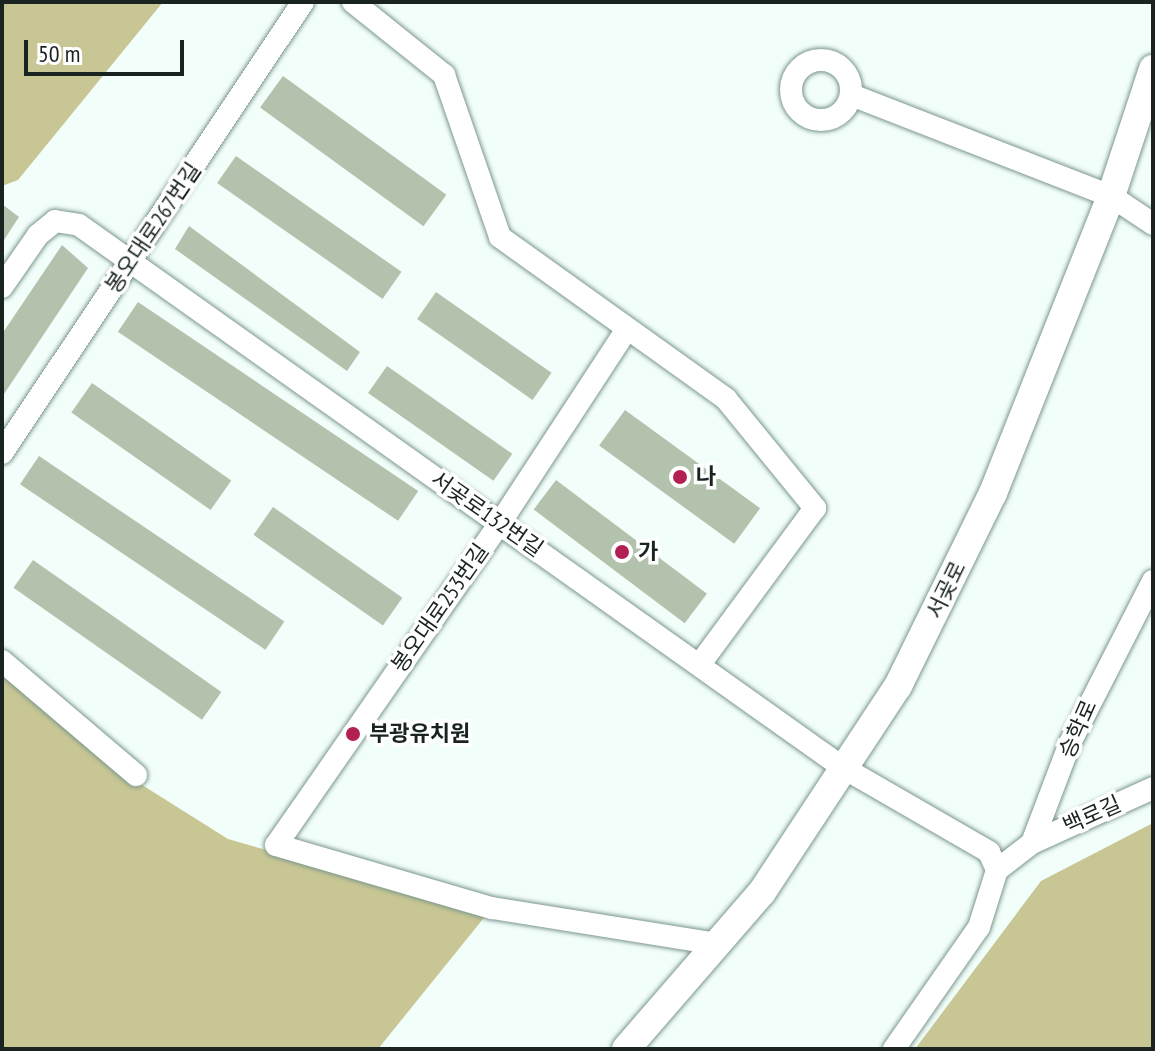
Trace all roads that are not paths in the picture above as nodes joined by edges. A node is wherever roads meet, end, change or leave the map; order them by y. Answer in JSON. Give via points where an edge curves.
{"nodes":[{"id":1,"x":303,"y":2,"type":"edge"},
{"id":2,"x":353,"y":2,"type":"edge"},
{"id":3,"x":1153,"y":69,"type":"edge"},
{"id":4,"x":854,"y":96,"type":"dead end"},
{"id":5,"x":1111,"y":196,"type":"junction"},
{"id":6,"x":1153,"y":224,"type":"edge"},
{"id":7,"x":129,"y":263,"type":"junction"},
{"id":8,"x":2,"y":287,"type":"edge"},
{"id":9,"x":627,"y":329,"type":"junction"},
{"id":10,"x":2,"y":453,"type":"edge"},
{"id":11,"x":500,"y":523,"type":"junction"},
{"id":12,"x":1153,"y":581,"type":"edge"},
{"id":13,"x":2,"y":661,"type":"edge"},
{"id":14,"x":700,"y":664,"type":"junction"},
{"id":15,"x":842,"y":767,"type":"junction"},
{"id":16,"x":136,"y":775,"type":"dead end"},
{"id":17,"x":1153,"y":788,"type":"edge"},
{"id":18,"x":1032,"y":843,"type":"junction"},
{"id":19,"x":997,"y":870,"type":"junction"},
{"id":20,"x":718,"y":944,"type":"junction"},
{"id":21,"x":626,"y":1049,"type":"edge"},
{"id":22,"x":894,"y":1049,"type":"edge"}],
"edges":[{"from":1,"to":7,"type":"street","name":"봉오대로267번길"},
{"from":2,"to":9,"type":"street","via":[[444,75],[500,237]]},
{"from":3,"to":5,"type":"main road","name":"서곶로"},
{"from":4,"to":5,"type":"street"},
{"from":5,"to":6,"type":"street"},
{"from":5,"to":15,"type":"main road","name":"서곶로","via":[[993,493],[898,686]]},
{"from":7,"to":8,"type":"street","name":"서곶로132번길","via":[[79,225],[55,221],[38,235]]},
{"from":7,"to":10,"type":"street","name":"봉오대로267번길"},
{"from":7,"to":11,"type":"street","name":"서곶로132번길"},
{"from":9,"to":11,"type":"street","name":"봉오대로253번길"},
{"from":9,"to":14,"type":"street","via":[[726,399],[815,508]]},
{"from":11,"to":14,"type":"street","name":"서곶로132번길"},
{"from":11,"to":20,"type":"street","name":"봉오대로253번길","via":[[276,845],[492,908]]},
{"from":12,"to":18,"type":"street","name":"승학로","via":[[1070,743]]},
{"from":13,"to":16,"type":"street"},
{"from":14,"to":15,"type":"street","name":"서곶로132번길"},
{"from":15,"to":19,"type":"street","via":[[989,852]]},
{"from":15,"to":20,"type":"main road","name":"서곶로","via":[[762,892]]},
{"from":17,"to":18,"type":"street","name":"백로길"},
{"from":18,"to":19,"type":"street"},
{"from":19,"to":22,"type":"street","via":[[979,927]]},
{"from":20,"to":21,"type":"main road","name":"서곶로"}]}
